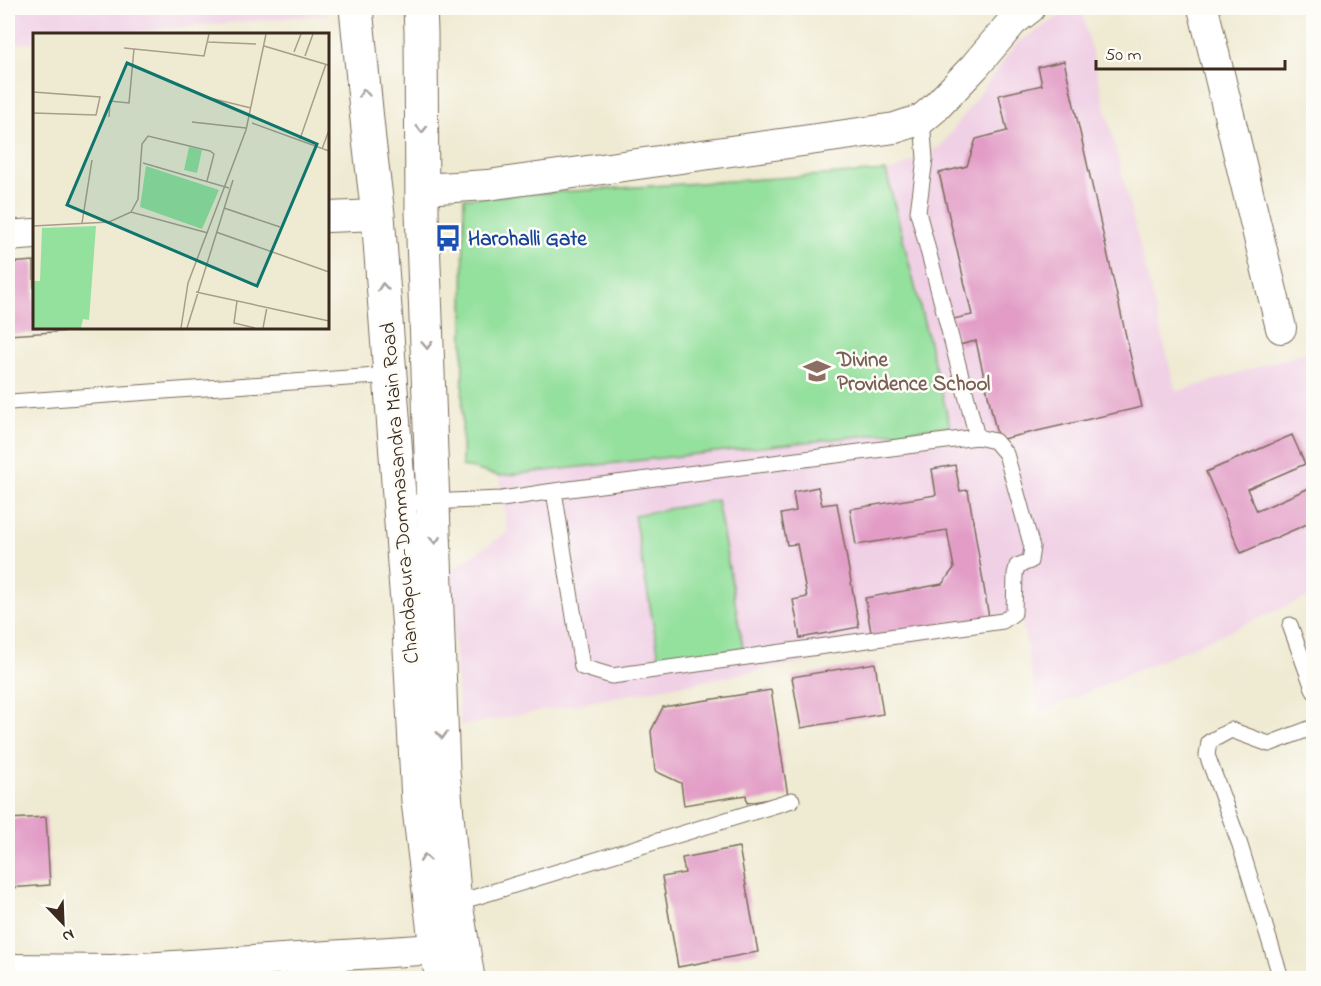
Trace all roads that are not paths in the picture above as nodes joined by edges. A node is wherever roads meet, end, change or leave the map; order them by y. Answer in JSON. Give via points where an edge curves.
{"nodes":[{"id":1,"x":357,"y":8,"type":"edge"},
{"id":2,"x":420,"y":8,"type":"edge"},
{"id":3,"x":1030,"y":8,"type":"edge"},
{"id":4,"x":1203,"y":8,"type":"edge"},
{"id":5,"x":922,"y":119,"type":"junction"},
{"id":6,"x":422,"y":189,"type":"junction"},
{"id":7,"x":378,"y":214,"type":"junction"},
{"id":8,"x":328,"y":218,"type":"edge"},
{"id":9,"x":33,"y":234,"type":"edge"},
{"id":10,"x":8,"y":236,"type":"edge"},
{"id":11,"x":1281,"y":328,"type":"dead end"},
{"id":12,"x":390,"y":375,"type":"junction"},
{"id":13,"x":10,"y":402,"type":"dead end"},
{"id":14,"x":977,"y":437,"type":"junction"},
{"id":15,"x":554,"y":491,"type":"junction"},
{"id":16,"x":434,"y":501,"type":"junction"},
{"id":17,"x":400,"y":503,"type":"junction"},
{"id":18,"x":1290,"y":625,"type":"dead end"},
{"id":19,"x":1314,"y":691,"type":"edge"},
{"id":20,"x":1314,"y":727,"type":"edge"},
{"id":21,"x":792,"y":800,"type":"dead end"},
{"id":22,"x":444,"y":905,"type":"junction"},
{"id":23,"x":439,"y":964,"type":"edge"},
{"id":24,"x":8,"y":969,"type":"edge"},
{"id":25,"x":112,"y":974,"type":"edge"},
{"id":26,"x":468,"y":978,"type":"edge"},
{"id":27,"x":1281,"y":978,"type":"edge"}],
"edges":[{"from":7,"to":1,"type":"main road","name":"Chandapura-Dommasandra Main Road","one_way":true},
{"from":2,"to":6,"type":"main road","name":"Chandapura-Dommasandra Main Road","one_way":true},
{"from":3,"to":5,"type":"street","via":[[1013,21]]},
{"from":4,"to":11,"type":"street"},
{"from":5,"to":6,"type":"street","via":[[896,128],[488,185]]},
{"from":5,"to":14,"type":"lane","via":[[925,159],[918,212]]},
{"from":6,"to":16,"type":"main road","name":"Chandapura-Dommasandra Main Road","one_way":true},
{"from":7,"to":8,"type":"street"},
{"from":12,"to":7,"type":"main road","name":"Chandapura-Dommasandra Main Road","one_way":true},
{"from":9,"to":10,"type":"street"},
{"from":12,"to":13,"type":"lane"},
{"from":12,"to":17,"type":"main road","name":"Chandapura-Dommasandra Main Road"},
{"from":14,"to":15,"type":"lane"},
{"from":14,"to":15,"type":"lane","via":[[995,441],[1006,454],[1032,547],[1030,561],[1017,566],[1014,613],[1004,621],[612,676],[582,667]]},
{"from":15,"to":16,"type":"lane","via":[[502,499]]},
{"from":16,"to":17,"type":"lane"},
{"from":16,"to":22,"type":"main road","name":"Chandapura-Dommasandra Main Road","one_way":true},
{"from":22,"to":17,"type":"main road","name":"Chandapura-Dommasandra Main Road","one_way":true,"via":[[418,801]]},
{"from":18,"to":19,"type":"lane"},
{"from":20,"to":27,"type":"lane","via":[[1269,744],[1231,730],[1209,742],[1207,755]]},
{"from":21,"to":22,"type":"lane"},
{"from":22,"to":23,"type":"main road","name":"Chandapura-Dommasandra Main Road"},
{"from":22,"to":26,"type":"main road","name":"Chandapura-Dommasandra Main Road"},
{"from":23,"to":25,"type":"street"},
{"from":24,"to":25,"type":"street"}]}
